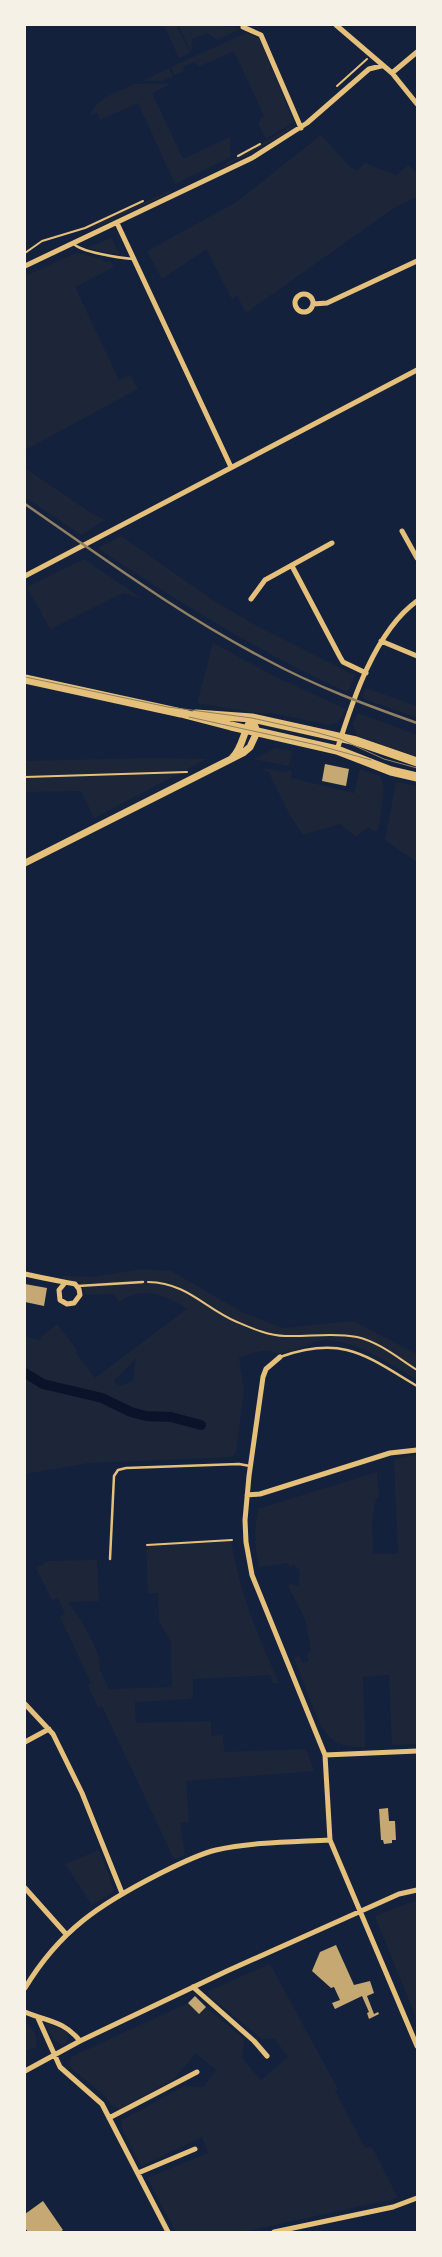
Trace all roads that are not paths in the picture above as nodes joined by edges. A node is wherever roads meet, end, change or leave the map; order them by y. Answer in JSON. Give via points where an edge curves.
{"nodes":[{"id":1,"x":336,"y":25,"type":"edge"},
{"id":2,"x":243,"y":27,"type":"dead end"},
{"id":3,"x":417,"y":52,"type":"edge"},
{"id":4,"x":381,"y":66,"type":"junction"},
{"id":5,"x":392,"y":73,"type":"junction"},
{"id":6,"x":417,"y":104,"type":"edge"},
{"id":7,"x":301,"y":128,"type":"junction"},
{"id":8,"x":117,"y":223,"type":"junction"},
{"id":9,"x":73,"y":243,"type":"junction"},
{"id":10,"x":133,"y":259,"type":"junction"},
{"id":11,"x":417,"y":260,"type":"edge"},
{"id":12,"x":25,"y":266,"type":"edge"},
{"id":13,"x":313,"y":304,"type":"dead end"},
{"id":14,"x":417,"y":370,"type":"edge"},
{"id":15,"x":231,"y":467,"type":"junction"},
{"id":16,"x":402,"y":531,"type":"dead end"},
{"id":17,"x":332,"y":543,"type":"dead end"},
{"id":18,"x":417,"y":558,"type":"edge"},
{"id":19,"x":292,"y":566,"type":"junction"},
{"id":20,"x":25,"y":576,"type":"edge"},
{"id":21,"x":251,"y":599,"type":"dead end"},
{"id":22,"x":417,"y":601,"type":"edge"},
{"id":23,"x":381,"y":642,"type":"junction"},
{"id":24,"x":417,"y":656,"type":"edge"},
{"id":25,"x":366,"y":673,"type":"junction"},
{"id":26,"x":25,"y":679,"type":"edge"},
{"id":27,"x":181,"y":713,"type":"junction"},
{"id":28,"x":252,"y":718,"type":"junction"},
{"id":29,"x":244,"y":729,"type":"junction"},
{"id":30,"x":257,"y":732,"type":"junction"},
{"id":31,"x":340,"y":738,"type":"junction"},
{"id":32,"x":337,"y":750,"type":"junction"},
{"id":33,"x":231,"y":758,"type":"junction"},
{"id":34,"x":417,"y":762,"type":"edge"},
{"id":35,"x":417,"y":777,"type":"edge"},
{"id":36,"x":25,"y":863,"type":"edge"},
{"id":37,"x":25,"y":1274,"type":"edge"},
{"id":38,"x":143,"y":1282,"type":"road end"},
{"id":39,"x":64,"y":1284,"type":"junction"},
{"id":40,"x":78,"y":1286,"type":"junction"},
{"id":41,"x":280,"y":1357,"type":"joint"},
{"id":42,"x":417,"y":1386,"type":"edge"},
{"id":43,"x":417,"y":1450,"type":"edge"},
{"id":44,"x":250,"y":1466,"type":"junction"},
{"id":45,"x":247,"y":1495,"type":"junction"},
{"id":46,"x":110,"y":1559,"type":"dead end"},
{"id":47,"x":25,"y":1704,"type":"edge"},
{"id":48,"x":49,"y":1729,"type":"junction"},
{"id":49,"x":25,"y":1742,"type":"edge"},
{"id":50,"x":417,"y":1751,"type":"edge"},
{"id":51,"x":325,"y":1755,"type":"junction"},
{"id":52,"x":330,"y":1840,"type":"junction"},
{"id":53,"x":25,"y":1888,"type":"edge"},
{"id":54,"x":417,"y":1890,"type":"edge"},
{"id":55,"x":122,"y":1893,"type":"junction"},
{"id":56,"x":361,"y":1911,"type":"junction"},
{"id":57,"x":66,"y":1934,"type":"junction"},
{"id":58,"x":193,"y":1987,"type":"junction"},
{"id":59,"x":25,"y":1988,"type":"edge"},
{"id":60,"x":25,"y":2012,"type":"edge"},
{"id":61,"x":38,"y":2018,"type":"junction"},
{"id":62,"x":80,"y":2041,"type":"junction"},
{"id":63,"x":417,"y":2046,"type":"edge"},
{"id":64,"x":54,"y":2054,"type":"junction"},
{"id":65,"x":267,"y":2056,"type":"dead end"},
{"id":66,"x":25,"y":2072,"type":"edge"},
{"id":67,"x":197,"y":2072,"type":"dead end"},
{"id":68,"x":110,"y":2118,"type":"junction"},
{"id":69,"x":195,"y":2150,"type":"dead end"},
{"id":70,"x":138,"y":2174,"type":"junction"},
{"id":71,"x":417,"y":2198,"type":"edge"},
{"id":72,"x":168,"y":2232,"type":"edge"},
{"id":73,"x":274,"y":2232,"type":"edge"}],
"edges":[{"from":1,"to":4,"type":"street"},
{"from":2,"to":7,"type":"street","via":[[261,35]]},
{"from":3,"to":5,"type":"street"},
{"from":4,"to":5,"type":"street"},
{"from":4,"to":7,"type":"street","via":[[369,69]]},
{"from":5,"to":6,"type":"street"},
{"from":7,"to":8,"type":"street","via":[[222,174]]},
{"from":8,"to":9,"type":"street"},
{"from":8,"to":10,"type":"street"},
{"from":9,"to":10,"type":"lane","via":[[86,250]]},
{"from":9,"to":12,"type":"street"},
{"from":10,"to":15,"type":"street"},
{"from":11,"to":13,"type":"street","via":[[327,302]]},
{"from":14,"to":15,"type":"street"},
{"from":15,"to":20,"type":"street"},
{"from":16,"to":18,"type":"street"},
{"from":17,"to":19,"type":"street"},
{"from":19,"to":21,"type":"street","via":[[262,582]]},
{"from":19,"to":25,"type":"street","via":[[340,658]]},
{"from":22,"to":23,"type":"street","via":[[396,620]]},
{"from":23,"to":24,"type":"street"},
{"from":23,"to":25,"type":"street"},
{"from":25,"to":31,"type":"street"},
{"from":26,"to":27,"type":"main road"},
{"from":27,"to":28,"type":"main road"},
{"from":27,"to":29,"type":"main road"},
{"from":28,"to":29,"type":"street"},
{"from":28,"to":30,"type":"street"},
{"from":28,"to":31,"type":"main road"},
{"from":29,"to":30,"type":"main road"},
{"from":29,"to":33,"type":"street","via":[[238,750]]},
{"from":30,"to":32,"type":"main road"},
{"from":30,"to":33,"type":"street","via":[[249,749]]},
{"from":31,"to":32,"type":"street"},
{"from":31,"to":34,"type":"main road"},
{"from":32,"to":35,"type":"main road","via":[[391,771]]},
{"from":33,"to":36,"type":"street"},
{"from":37,"to":39,"type":"street"},
{"from":38,"to":40,"type":"lane"},
{"from":39,"to":40,"type":"street"},
{"from":39,"to":40,"type":"street","via":[[59,1290],[59,1297],[67,1304],[79,1298]]},
{"from":41,"to":42,"type":"lane","via":[[317,1347],[351,1349]]},
{"from":41,"to":44,"type":"street","via":[[266,1369],[263,1378]]},
{"from":43,"to":45,"type":"street","via":[[390,1454],[260,1494]]},
{"from":44,"to":45,"type":"street"},
{"from":44,"to":46,"type":"lane","via":[[118,1470],[114,1476]]},
{"from":45,"to":51,"type":"street","via":[[246,1542],[252,1574]]},
{"from":47,"to":48,"type":"street"},
{"from":48,"to":49,"type":"street"},
{"from":48,"to":55,"type":"street","via":[[82,1793]]},
{"from":50,"to":51,"type":"street"},
{"from":51,"to":52,"type":"street"},
{"from":52,"to":55,"type":"street","via":[[237,1846],[213,1851]]},
{"from":52,"to":56,"type":"street"},
{"from":53,"to":57,"type":"street"},
{"from":54,"to":56,"type":"street","via":[[399,1894]]},
{"from":55,"to":57,"type":"street"},
{"from":56,"to":58,"type":"street"},
{"from":56,"to":63,"type":"street"},
{"from":57,"to":59,"type":"street"},
{"from":58,"to":62,"type":"street"},
{"from":58,"to":65,"type":"street"},
{"from":60,"to":61,"type":"street"},
{"from":61,"to":62,"type":"street","via":[[72,2030]]},
{"from":61,"to":64,"type":"street"},
{"from":62,"to":64,"type":"street"},
{"from":64,"to":66,"type":"street"},
{"from":64,"to":68,"type":"street","via":[[60,2067],[98,2099]]},
{"from":67,"to":68,"type":"street"},
{"from":68,"to":70,"type":"street"},
{"from":69,"to":70,"type":"street"},
{"from":70,"to":72,"type":"street"},
{"from":71,"to":73,"type":"street","via":[[393,2207]]}]}
